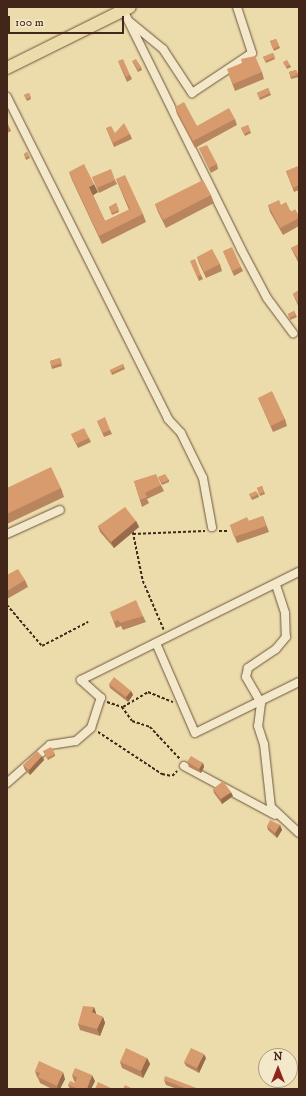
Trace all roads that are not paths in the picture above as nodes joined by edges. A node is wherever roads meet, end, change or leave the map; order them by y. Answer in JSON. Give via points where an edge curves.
{"nodes":[{"id":1,"x":237,"y":7,"type":"edge"},
{"id":2,"x":127,"y":9,"type":"edge"},
{"id":3,"x":129,"y":21,"type":"junction"},
{"id":4,"x":7,"y":68,"type":"edge"},
{"id":5,"x":7,"y":97,"type":"edge"},
{"id":6,"x":293,"y":333,"type":"dead end"},
{"id":7,"x":60,"y":510,"type":"dead end"},
{"id":8,"x":212,"y":527,"type":"dead end"},
{"id":9,"x":7,"y":534,"type":"edge"},
{"id":10,"x":299,"y":572,"type":"edge"},
{"id":11,"x":276,"y":585,"type":"junction"},
{"id":12,"x":156,"y":643,"type":"junction"},
{"id":13,"x":299,"y":682,"type":"edge"},
{"id":14,"x":261,"y":703,"type":"junction"},
{"id":15,"x":184,"y":766,"type":"road end"},
{"id":16,"x":7,"y":783,"type":"edge"},
{"id":17,"x":275,"y":815,"type":"junction"},
{"id":18,"x":299,"y":833,"type":"edge"}],
"edges":[{"from":1,"to":3,"type":"street","via":[[252,53],[192,93],[163,49]]},
{"from":2,"to":3,"type":"street"},
{"from":2,"to":4,"type":"highway"},
{"from":3,"to":6,"type":"street","via":[[241,249],[267,298]]},
{"from":5,"to":8,"type":"street","via":[[168,419],[181,433],[203,478]]},
{"from":7,"to":9,"type":"street"},
{"from":10,"to":11,"type":"street"},
{"from":11,"to":12,"type":"street"},
{"from":11,"to":14,"type":"street","via":[[285,613],[286,637],[246,672],[247,682]]},
{"from":12,"to":14,"type":"street","via":[[195,733]]},
{"from":12,"to":16,"type":"street","via":[[81,680],[101,701],[91,728],[76,741],[50,745]]},
{"from":13,"to":14,"type":"street"},
{"from":14,"to":17,"type":"street","via":[[258,726]]},
{"from":15,"to":17,"type":"street"},
{"from":17,"to":18,"type":"street"}]}
